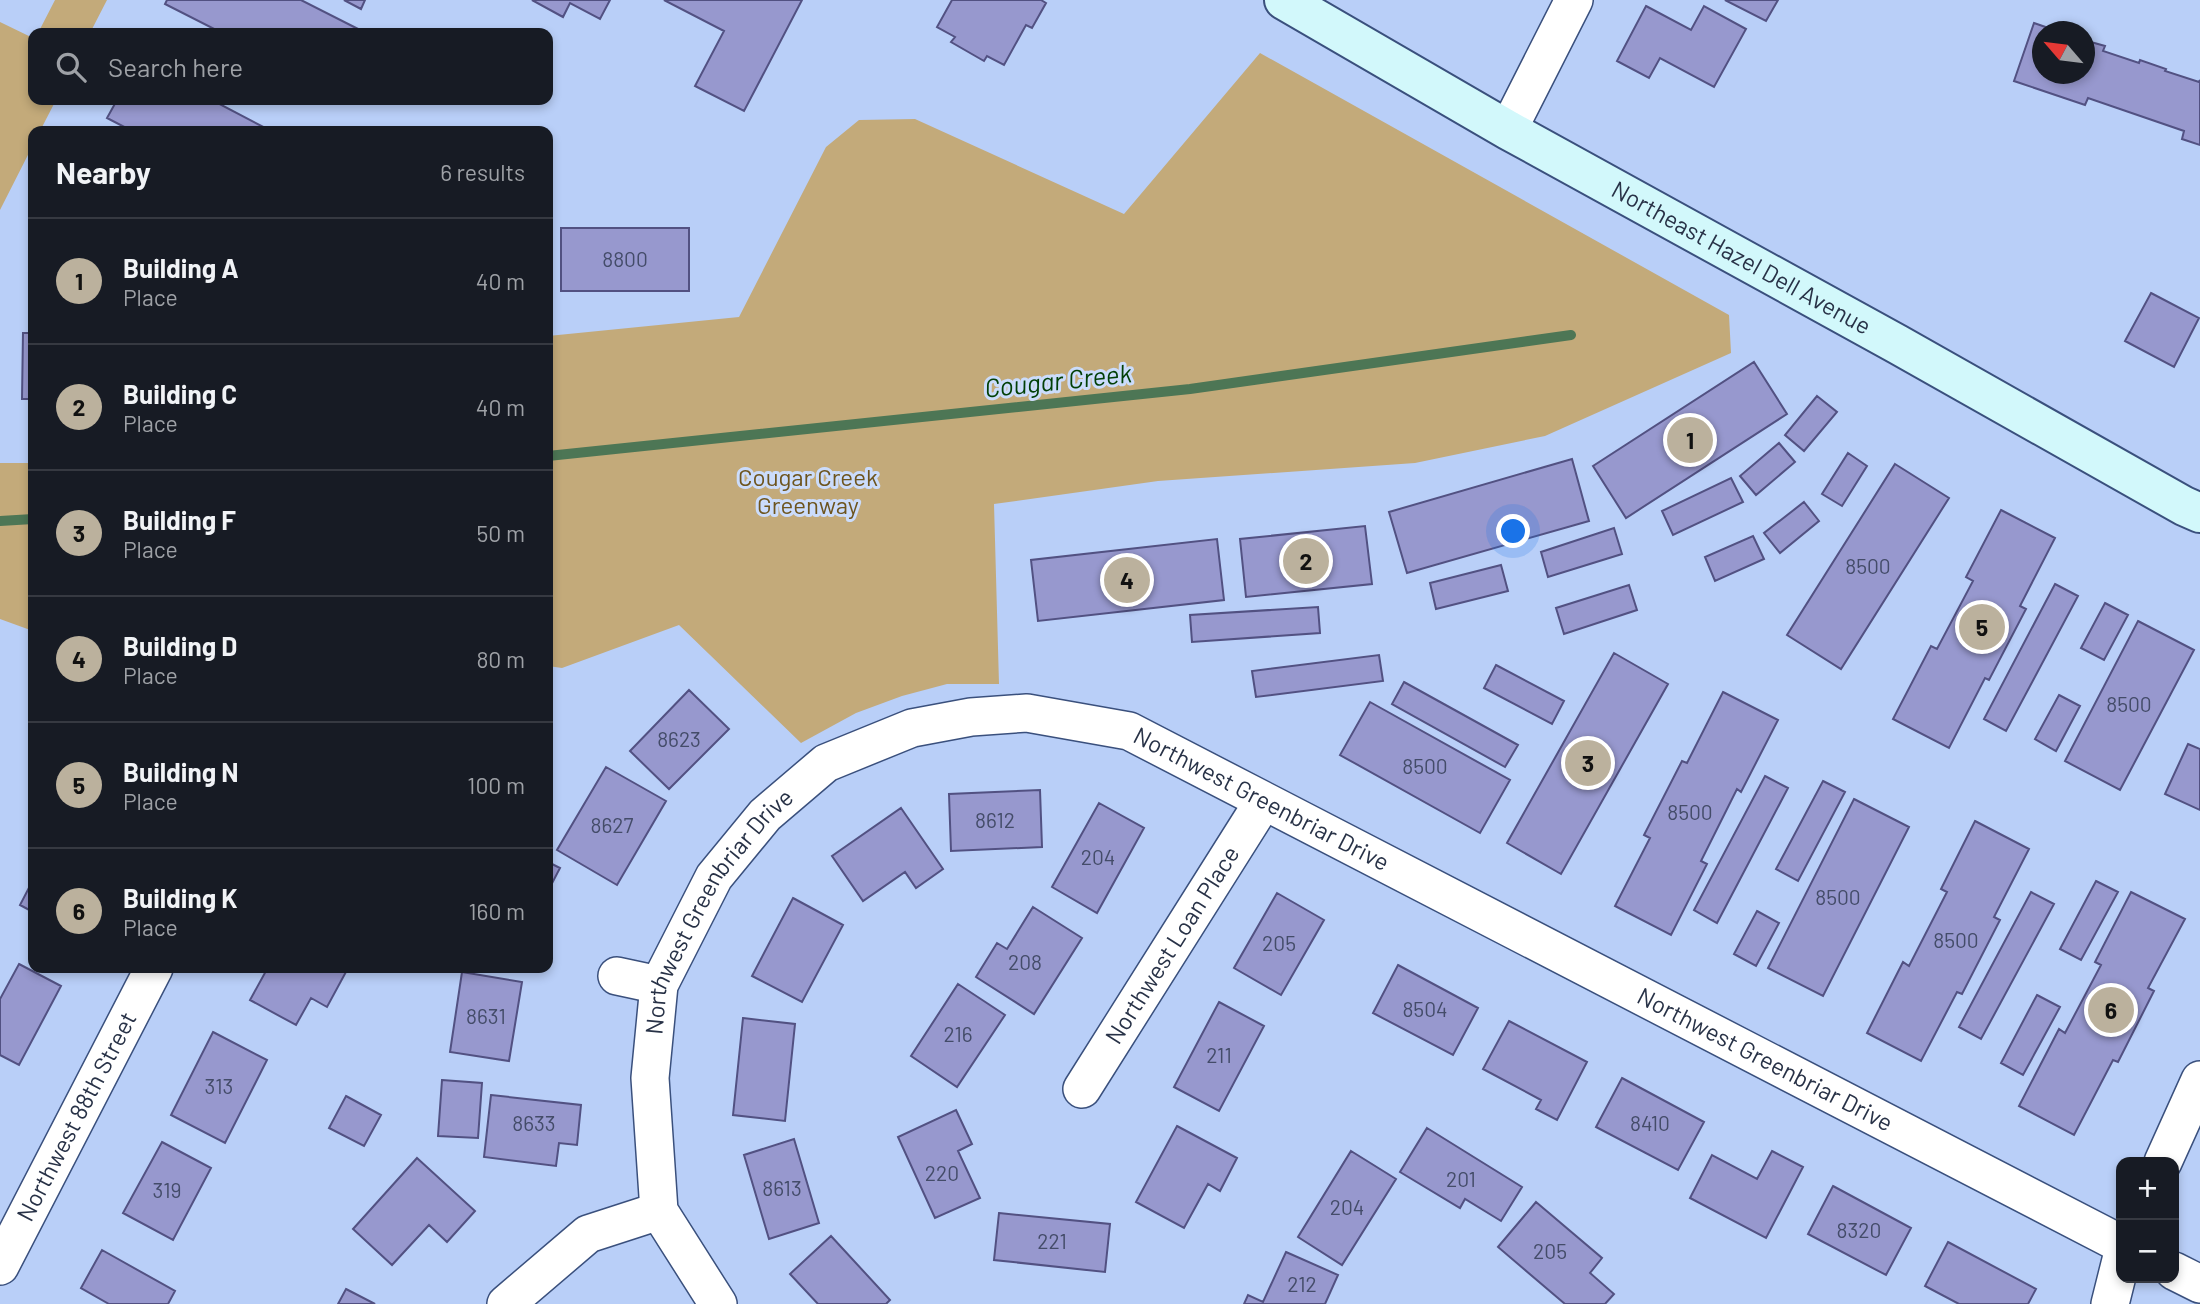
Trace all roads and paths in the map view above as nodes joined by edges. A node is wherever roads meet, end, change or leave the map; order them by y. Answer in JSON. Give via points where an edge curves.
{"nodes":[{"id":1,"x":1284,"y":0,"type":"edge"},
{"id":2,"x":1574,"y":0,"type":"edge"},
{"id":3,"x":1508,"y":130,"type":"junction"},
{"id":4,"x":2200,"y":513,"type":"edge"},
{"id":5,"x":1263,"y":802,"type":"junction"},
{"id":6,"x":151,"y":973,"type":"edge"},
{"id":7,"x":617,"y":976,"type":"dead end"},
{"id":8,"x":659,"y":985,"type":"junction"},
{"id":9,"x":2200,"y":1080,"type":"edge"},
{"id":10,"x":1082,"y":1089,"type":"dead end"},
{"id":11,"x":2165,"y":1157,"type":"edge"},
{"id":12,"x":659,"y":1212,"type":"junction"},
{"id":13,"x":2116,"y":1241,"type":"edge"},
{"id":14,"x":0,"y":1266,"type":"edge"},
{"id":15,"x":2179,"y":1274,"type":"edge"},
{"id":16,"x":2116,"y":1281,"type":"edge"},
{"id":17,"x":2200,"y":1284,"type":"edge"},
{"id":18,"x":506,"y":1304,"type":"edge"},
{"id":19,"x":719,"y":1304,"type":"edge"},
{"id":20,"x":2110,"y":1304,"type":"edge"}],
"edges":[{"from":1,"to":3,"type":"main road","name":"Northeast Hazel Dell Avenue"},
{"from":2,"to":3,"type":"street"},
{"from":3,"to":4,"type":"main road","name":"Northeast Hazel Dell Avenue"},
{"from":5,"to":8,"type":"street","name":"Northwest Greenbriar Drive","via":[[1129,731],[1027,713],[912,728],[826,763],[765,815],[714,877]]},
{"from":5,"to":10,"type":"street","name":"Northwest Loan Place"},
{"from":5,"to":13,"type":"street","name":"Northwest Greenbriar Drive"},
{"from":6,"to":14,"type":"street","name":"Northwest 88th Street"},
{"from":7,"to":8,"type":"street"},
{"from":8,"to":12,"type":"street","name":"Northwest Greenbriar Drive","via":[[650,1078]]},
{"from":9,"to":11,"type":"street"},
{"from":12,"to":18,"type":"street","via":[[588,1234]]},
{"from":12,"to":19,"type":"street"},
{"from":15,"to":17,"type":"street"},
{"from":16,"to":20,"type":"street"}]}
